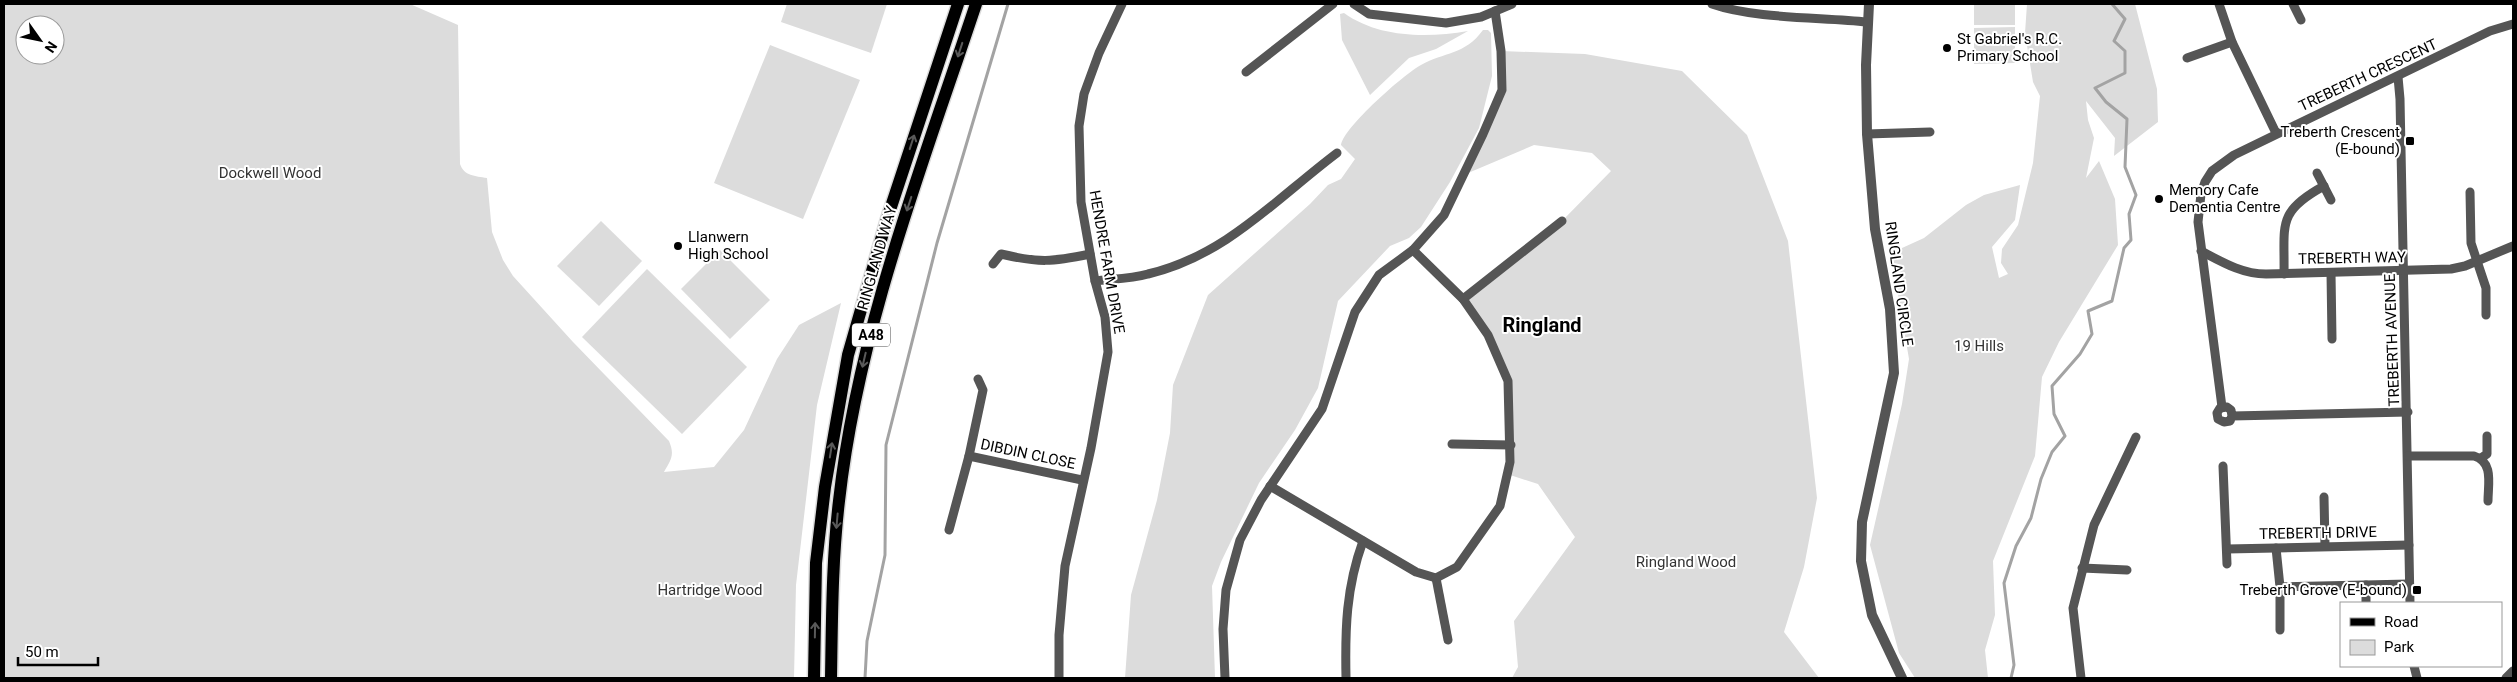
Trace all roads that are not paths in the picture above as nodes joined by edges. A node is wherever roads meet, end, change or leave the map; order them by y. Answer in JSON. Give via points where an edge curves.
{"nodes":[{"id":1,"x":958,"y":4,"type":"edge"},
{"id":2,"x":976,"y":4,"type":"edge"},
{"id":3,"x":1122,"y":4,"type":"edge"},
{"id":4,"x":1334,"y":4,"type":"edge"},
{"id":5,"x":1354,"y":4,"type":"edge"},
{"id":6,"x":1512,"y":4,"type":"edge"},
{"id":7,"x":1712,"y":4,"type":"edge"},
{"id":8,"x":1869,"y":4,"type":"edge"},
{"id":9,"x":2219,"y":4,"type":"edge"},
{"id":10,"x":2294,"y":4,"type":"edge"},
{"id":11,"x":1495,"y":12,"type":"junction"},
{"id":12,"x":2301,"y":20,"type":"dead end"},
{"id":13,"x":1867,"y":22,"type":"junction"},
{"id":14,"x":2513,"y":24,"type":"edge"},
{"id":15,"x":2232,"y":42,"type":"junction"},
{"id":16,"x":2187,"y":58,"type":"dead end"},
{"id":17,"x":1246,"y":72,"type":"dead end"},
{"id":18,"x":2398,"y":77,"type":"junction"},
{"id":19,"x":1930,"y":132,"type":"dead end"},
{"id":20,"x":2276,"y":133,"type":"junction"},
{"id":21,"x":1866,"y":134,"type":"junction"},
{"id":22,"x":1336,"y":153,"type":"dead end"},
{"id":23,"x":2318,"y":173,"type":"dead end"},
{"id":24,"x":2324,"y":186,"type":"junction"},
{"id":25,"x":2470,"y":192,"type":"dead end"},
{"id":26,"x":2331,"y":200,"type":"dead end"},
{"id":27,"x":1562,"y":221,"type":"dead end"},
{"id":28,"x":2513,"y":246,"type":"edge"},
{"id":29,"x":1413,"y":250,"type":"junction"},
{"id":30,"x":2201,"y":251,"type":"junction"},
{"id":31,"x":1090,"y":254,"type":"junction"},
{"id":32,"x":2477,"y":261,"type":"junction"},
{"id":33,"x":993,"y":264,"type":"dead end"},
{"id":34,"x":2404,"y":271,"type":"junction"},
{"id":35,"x":2331,"y":273,"type":"junction"},
{"id":36,"x":2284,"y":274,"type":"junction"},
{"id":37,"x":1095,"y":281,"type":"junction"},
{"id":38,"x":1463,"y":299,"type":"junction"},
{"id":39,"x":2486,"y":314,"type":"dead end"},
{"id":40,"x":2332,"y":339,"type":"dead end"},
{"id":41,"x":978,"y":378,"type":"dead end"},
{"id":42,"x":2222,"y":407,"type":"junction"},
{"id":43,"x":2408,"y":412,"type":"junction"},
{"id":44,"x":2232,"y":416,"type":"junction"},
{"id":45,"x":2487,"y":436,"type":"dead end"},
{"id":46,"x":2136,"y":437,"type":"dead end"},
{"id":47,"x":1452,"y":444,"type":"dead end"},
{"id":48,"x":1510,"y":445,"type":"junction"},
{"id":49,"x":969,"y":456,"type":"junction"},
{"id":50,"x":2408,"y":456,"type":"junction"},
{"id":51,"x":2481,"y":458,"type":"junction"},
{"id":52,"x":2223,"y":466,"type":"dead end"},
{"id":53,"x":1082,"y":480,"type":"junction"},
{"id":54,"x":1270,"y":486,"type":"junction"},
{"id":55,"x":2324,"y":497,"type":"dead end"},
{"id":56,"x":2488,"y":501,"type":"dead end"},
{"id":57,"x":949,"y":530,"type":"dead end"},
{"id":58,"x":1363,"y":541,"type":"junction"},
{"id":59,"x":2409,"y":545,"type":"junction"},
{"id":60,"x":2325,"y":546,"type":"junction"},
{"id":61,"x":2276,"y":548,"type":"junction"},
{"id":62,"x":2227,"y":549,"type":"junction"},
{"id":63,"x":2227,"y":564,"type":"dead end"},
{"id":64,"x":2082,"y":568,"type":"junction"},
{"id":65,"x":2127,"y":570,"type":"dead end"},
{"id":66,"x":1436,"y":578,"type":"junction"},
{"id":67,"x":2409,"y":584,"type":"junction"},
{"id":68,"x":2366,"y":585,"type":"junction"},
{"id":69,"x":2280,"y":587,"type":"junction"},
{"id":70,"x":2366,"y":602,"type":"edge"},
{"id":71,"x":2410,"y":602,"type":"edge"},
{"id":72,"x":2280,"y":630,"type":"dead end"},
{"id":73,"x":1448,"y":640,"type":"dead end"},
{"id":74,"x":2513,"y":671,"type":"edge"},
{"id":75,"x":814,"y":678,"type":"edge"},
{"id":76,"x":831,"y":678,"type":"edge"},
{"id":77,"x":1059,"y":678,"type":"edge"},
{"id":78,"x":1225,"y":678,"type":"edge"},
{"id":79,"x":1346,"y":678,"type":"edge"},
{"id":80,"x":1902,"y":678,"type":"edge"},
{"id":81,"x":2081,"y":678,"type":"edge"},
{"id":82,"x":2506,"y":678,"type":"edge"}],
"edges":[{"from":75,"to":1,"type":"main road","name":"RINGLAND WAY","number":"A48","one_way":true,"via":[[816,563],[825,487],[848,355],[887,219]]},
{"from":2,"to":76,"type":"main road","name":"RINGLAND WAY","number":"A48","one_way":true,"via":[[901,229],[864,360],[839,500]]},
{"from":3,"to":31,"type":"street","name":"HENDRE FARM DRIVE","via":[[1084,94],[1079,126],[1081,202]]},
{"from":4,"to":17,"type":"street"},
{"from":5,"to":11,"type":"street","via":[[1369,14],[1446,23]]},
{"from":6,"to":11,"type":"street"},
{"from":7,"to":13,"type":"street","via":[[1754,12]]},
{"from":8,"to":13,"type":"street","name":"RINGLAND CIRCLE"},
{"from":9,"to":15,"type":"street"},
{"from":10,"to":12,"type":"street"},
{"from":11,"to":29,"type":"street","via":[[1502,90],[1444,215]]},
{"from":13,"to":21,"type":"street","name":"RINGLAND CIRCLE"},
{"from":14,"to":18,"type":"street","name":"TREBERTH CRESCENT","via":[[2490,30]]},
{"from":15,"to":16,"type":"street"},
{"from":15,"to":20,"type":"street"},
{"from":18,"to":20,"type":"street","name":"TREBERTH CRESCENT"},
{"from":18,"to":34,"type":"street","name":"TREBERTH AVENUE"},
{"from":19,"to":21,"type":"street"},
{"from":20,"to":30,"type":"street","name":"TREBERTH CRESCENT","via":[[2234,155],[2212,171],[2198,207]]},
{"from":21,"to":80,"type":"street","name":"RINGLAND CIRCLE","via":[[1876,229],[1890,309],[1894,372],[1862,522],[1861,562],[1872,615]]},
{"from":22,"to":37,"type":"street","via":[[1220,246],[1147,275]]},
{"from":23,"to":24,"type":"street"},
{"from":24,"to":26,"type":"street"},
{"from":24,"to":36,"type":"street","via":[[2293,206],[2287,218]]},
{"from":25,"to":32,"type":"street","via":[[2470,226]]},
{"from":27,"to":38,"type":"street"},
{"from":28,"to":32,"type":"street","name":"TREBERTH WAY"},
{"from":29,"to":38,"type":"street"},
{"from":29,"to":54,"type":"street","via":[[1379,275],[1354,312],[1322,409]]},
{"from":30,"to":36,"type":"street","name":"TREBERTH WAY","via":[[2252,274]]},
{"from":30,"to":42,"type":"street","name":"TREBERTH CRESCENT"},
{"from":31,"to":33,"type":"street","via":[[1055,261],[1032,261],[1002,254]]},
{"from":31,"to":37,"type":"street","name":"HENDRE FARM DRIVE"},
{"from":32,"to":34,"type":"street","name":"TREBERTH WAY","via":[[2451,269]]},
{"from":32,"to":39,"type":"street","via":[[2486,288]]},
{"from":34,"to":35,"type":"street","name":"TREBERTH WAY"},
{"from":34,"to":43,"type":"street","name":"TREBERTH AVENUE"},
{"from":35,"to":36,"type":"street","name":"TREBERTH WAY"},
{"from":35,"to":40,"type":"street"},
{"from":37,"to":53,"type":"street","name":"HENDRE FARM DRIVE","via":[[1105,317],[1108,352]]},
{"from":38,"to":48,"type":"street","via":[[1488,335],[1508,381]]},
{"from":41,"to":49,"type":"street","name":"DIBDIN CLOSE","via":[[983,390]]},
{"from":42,"to":44,"type":"street","via":[[2229,408]]},
{"from":42,"to":44,"type":"street","name":"TREBERTH CRESCENT","via":[[2217,413],[2220,421],[2227,422]]},
{"from":43,"to":44,"type":"street","name":"TREBERTH CRESCENT"},
{"from":43,"to":50,"type":"street","name":"TREBERTH AVENUE"},
{"from":45,"to":51,"type":"street","via":[[2487,454]]},
{"from":46,"to":64,"type":"street","via":[[2094,525]]},
{"from":47,"to":48,"type":"street"},
{"from":48,"to":66,"type":"street","via":[[1510,462],[1500,506],[1457,567]]},
{"from":49,"to":53,"type":"street","name":"DIBDIN CLOSE"},
{"from":49,"to":57,"type":"street","name":"DIBDIN CLOSE"},
{"from":50,"to":51,"type":"street"},
{"from":50,"to":59,"type":"street","name":"TREBERTH AVENUE"},
{"from":51,"to":56,"type":"street","via":[[2488,468]]},
{"from":52,"to":62,"type":"street"},
{"from":53,"to":77,"type":"street","name":"HENDRE FARM DRIVE","via":[[1065,566]]},
{"from":54,"to":58,"type":"street"},
{"from":54,"to":78,"type":"street","via":[[1240,540],[1226,590],[1223,629]]},
{"from":55,"to":60,"type":"street"},
{"from":58,"to":66,"type":"street","via":[[1416,572]]},
{"from":58,"to":79,"type":"street","via":[[1351,582],[1345,636]]},
{"from":59,"to":60,"type":"street","name":"TREBERTH DRIVE"},
{"from":59,"to":67,"type":"street","name":"TREBERTH AVENUE"},
{"from":60,"to":61,"type":"street","name":"TREBERTH DRIVE"},
{"from":61,"to":62,"type":"street","name":"TREBERTH DRIVE"},
{"from":61,"to":69,"type":"street"},
{"from":62,"to":63,"type":"street"},
{"from":64,"to":65,"type":"street"},
{"from":64,"to":81,"type":"street","via":[[2072,608]]},
{"from":66,"to":73,"type":"street"},
{"from":67,"to":68,"type":"street"},
{"from":67,"to":71,"type":"street","name":"TREBERTH AVENUE"},
{"from":68,"to":69,"type":"street"},
{"from":68,"to":70,"type":"street"},
{"from":69,"to":72,"type":"street"},
{"from":74,"to":82,"type":"street"}]}
